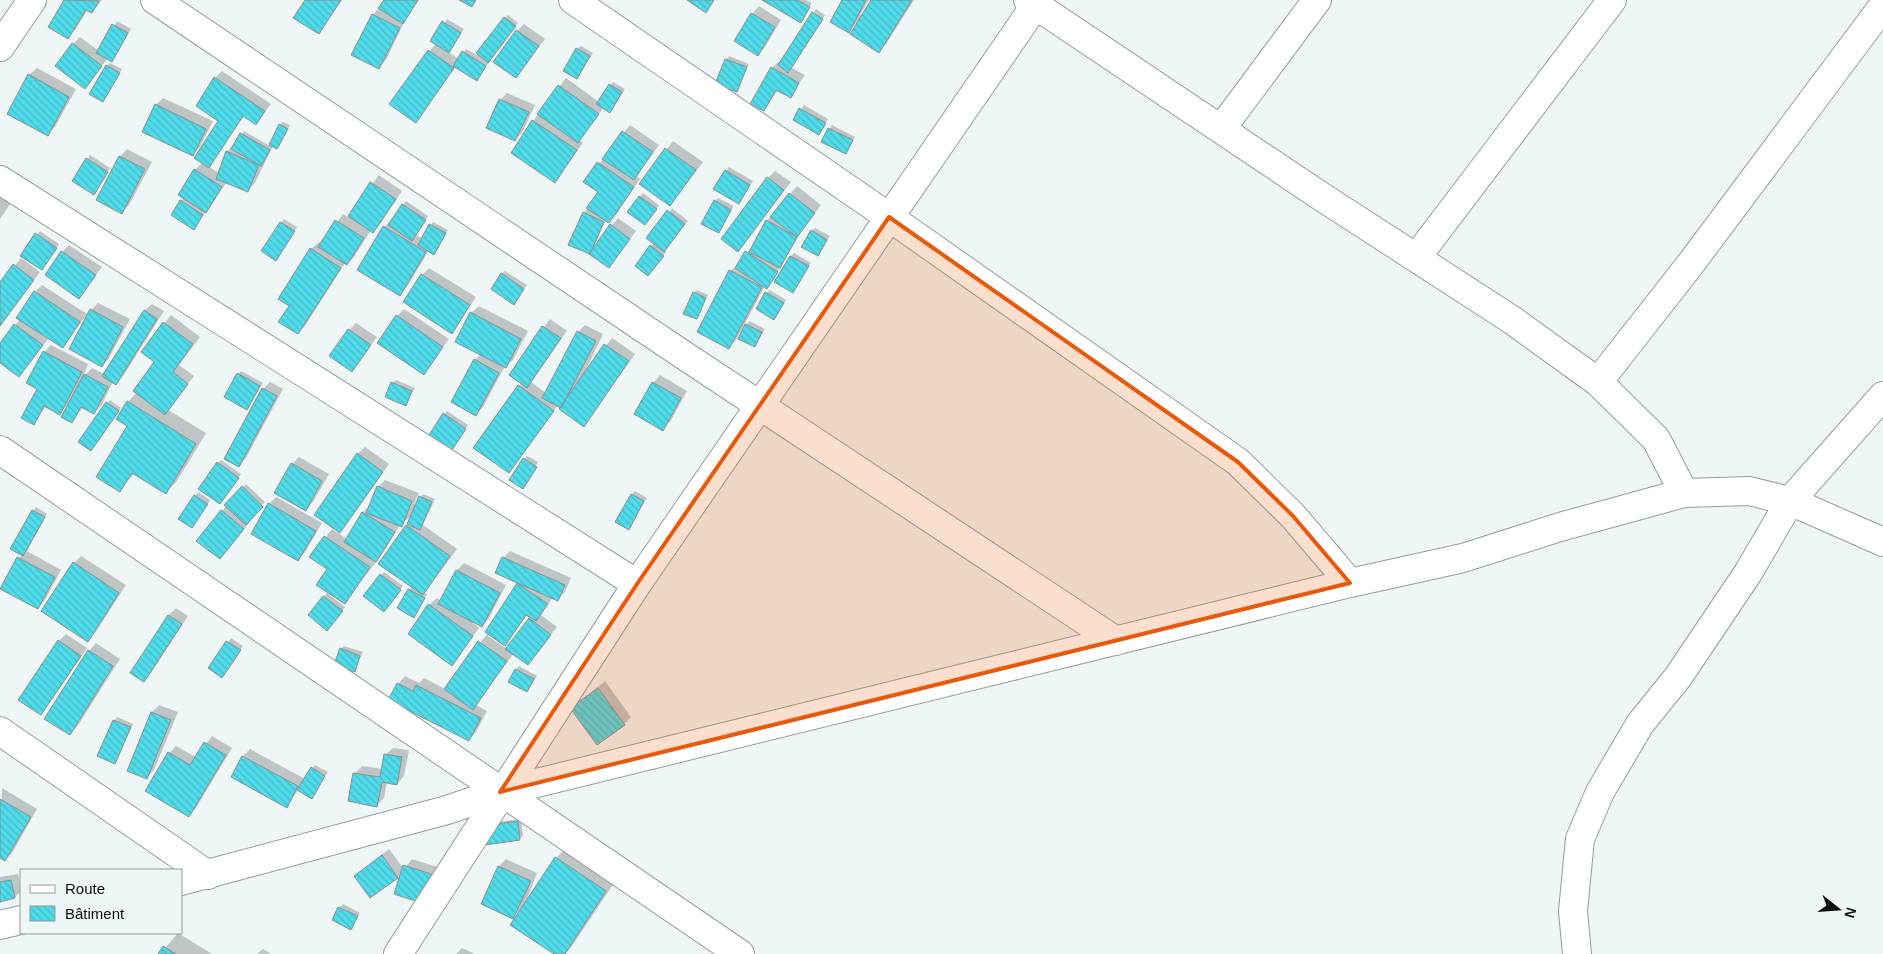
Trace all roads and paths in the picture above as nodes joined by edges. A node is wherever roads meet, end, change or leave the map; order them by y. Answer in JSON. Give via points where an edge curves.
{"nodes":[{"id":1,"x":32,"y":0,"type":"edge"},
{"id":2,"x":155,"y":0,"type":"edge"},
{"id":3,"x":573,"y":0,"type":"edge"},
{"id":4,"x":1317,"y":0,"type":"edge"},
{"id":5,"x":1612,"y":0,"type":"edge"},
{"id":6,"x":1034,"y":2,"type":"edge"},
{"id":7,"x":1883,"y":6,"type":"edge"},
{"id":8,"x":0,"y":47,"type":"edge"},
{"id":9,"x":1221,"y":129,"type":"junction"},
{"id":10,"x":0,"y":180,"type":"edge"},
{"id":11,"x":889,"y":217,"type":"junction"},
{"id":12,"x":1416,"y":258,"type":"junction"},
{"id":13,"x":1598,"y":382,"type":"junction"},
{"id":14,"x":1883,"y":396,"type":"edge"},
{"id":15,"x":760,"y":405,"type":"junction"},
{"id":16,"x":0,"y":450,"type":"edge"},
{"id":17,"x":1684,"y":494,"type":"junction"},
{"id":18,"x":1790,"y":501,"type":"junction"},
{"id":19,"x":1883,"y":542,"type":"edge"},
{"id":20,"x":1350,"y":583,"type":"junction"},
{"id":21,"x":637,"y":584,"type":"junction"},
{"id":22,"x":1116,"y":641,"type":"junction"},
{"id":23,"x":0,"y":731,"type":"edge"},
{"id":24,"x":500,"y":792,"type":"junction"},
{"id":25,"x":208,"y":875,"type":"junction"},
{"id":26,"x":182,"y":881,"type":"edge"},
{"id":27,"x":20,"y":920,"type":"edge"},
{"id":28,"x":0,"y":925,"type":"edge"},
{"id":29,"x":398,"y":954,"type":"edge"},
{"id":30,"x":740,"y":954,"type":"edge"},
{"id":31,"x":1577,"y":954,"type":"edge"}],
"edges":[{"from":1,"to":8,"type":"street"},
{"from":2,"to":15,"type":"street"},
{"from":3,"to":11,"type":"street"},
{"from":4,"to":9,"type":"street"},
{"from":5,"to":12,"type":"street"},
{"from":6,"to":9,"type":"street"},
{"from":6,"to":11,"type":"street"},
{"from":7,"to":13,"type":"street"},
{"from":9,"to":12,"type":"street"},
{"from":10,"to":21,"type":"street"},
{"from":11,"to":15,"type":"street"},
{"from":11,"to":20,"type":"street","via":[[1238,462],[1293,516]]},
{"from":12,"to":13,"type":"street","via":[[1512,320]]},
{"from":13,"to":17,"type":"street","via":[[1656,439]]},
{"from":14,"to":18,"type":"street"},
{"from":15,"to":21,"type":"street"},
{"from":15,"to":22,"type":"street"},
{"from":16,"to":24,"type":"street"},
{"from":17,"to":18,"type":"street","via":[[1749,491]]},
{"from":17,"to":20,"type":"street","via":[[1560,527],[1462,558]]},
{"from":18,"to":19,"type":"street"},
{"from":18,"to":31,"type":"street","via":[[1748,573],[1678,677],[1640,724],[1600,792],[1580,839],[1573,911]]},
{"from":20,"to":22,"type":"street"},
{"from":21,"to":24,"type":"street"},
{"from":22,"to":24,"type":"street"},
{"from":23,"to":25,"type":"street"},
{"from":24,"to":25,"type":"street","via":[[446,810]]},
{"from":24,"to":29,"type":"street"},
{"from":24,"to":30,"type":"street"},
{"from":25,"to":26,"type":"street"},
{"from":27,"to":28,"type":"street"}]}
